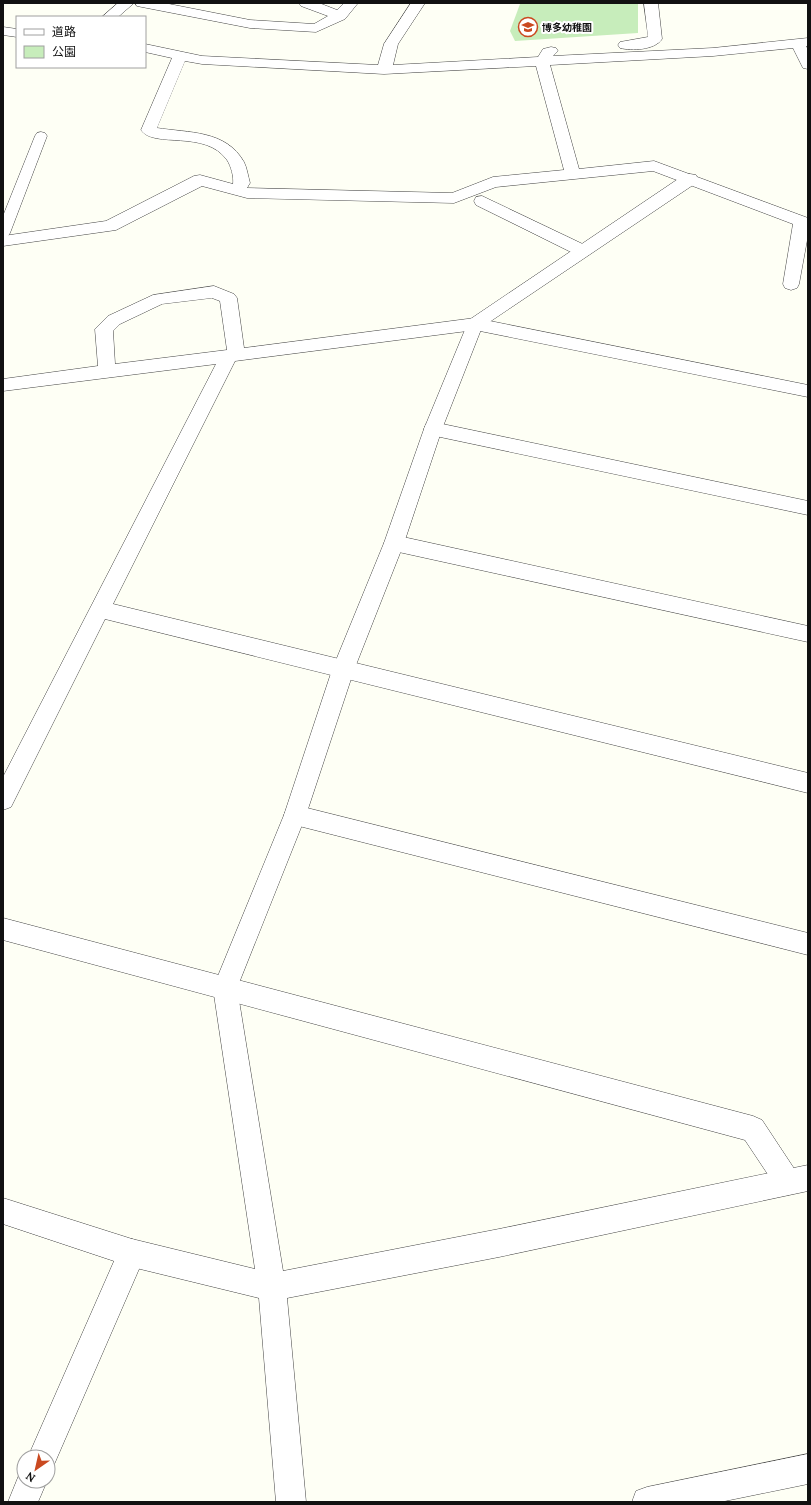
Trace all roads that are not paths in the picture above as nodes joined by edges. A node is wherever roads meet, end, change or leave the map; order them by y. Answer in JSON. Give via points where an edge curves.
{"nodes":[{"id":1,"x":127,"y":3,"type":"edge"},
{"id":2,"x":142,"y":3,"type":"edge"},
{"id":3,"x":306,"y":3,"type":"edge"},
{"id":4,"x":351,"y":3,"type":"edge"},
{"id":5,"x":418,"y":3,"type":"edge"},
{"id":6,"x":651,"y":3,"type":"edge"},
{"id":7,"x":110,"y":16,"type":"edge"},
{"id":8,"x":340,"y":16,"type":"junction"},
{"id":9,"x":3,"y":31,"type":"edge"},
{"id":10,"x":16,"y":33,"type":"edge"},
{"id":11,"x":802,"y":42,"type":"edge"},
{"id":12,"x":146,"y":48,"type":"edge"},
{"id":13,"x":180,"y":55,"type":"junction"},
{"id":14,"x":542,"y":62,"type":"junction"},
{"id":15,"x":808,"y":65,"type":"edge"},
{"id":16,"x":384,"y":70,"type":"junction"},
{"id":17,"x":41,"y":136,"type":"dead end"},
{"id":18,"x":573,"y":174,"type":"junction"},
{"id":19,"x":690,"y":179,"type":"junction"},
{"id":20,"x":238,"y":190,"type":"junction"},
{"id":21,"x":482,"y":201,"type":"dead end"},
{"id":22,"x":805,"y":223,"type":"edge"},
{"id":23,"x":3,"y":233,"type":"edge"},
{"id":24,"x":3,"y":242,"type":"edge"},
{"id":25,"x":583,"y":251,"type":"junction"},
{"id":26,"x":791,"y":284,"type":"dead end"},
{"id":27,"x":475,"y":324,"type":"junction"},
{"id":28,"x":233,"y":354,"type":"junction"},
{"id":29,"x":107,"y":371,"type":"junction"},
{"id":30,"x":3,"y":385,"type":"edge"},
{"id":31,"x":808,"y":391,"type":"edge"},
{"id":32,"x":433,"y":429,"type":"junction"},
{"id":33,"x":808,"y":508,"type":"edge"},
{"id":34,"x":394,"y":543,"type":"junction"},
{"id":35,"x":99,"y":609,"type":"junction"},
{"id":36,"x":808,"y":634,"type":"edge"},
{"id":37,"x":343,"y":670,"type":"junction"},
{"id":38,"x":808,"y":783,"type":"edge"},
{"id":39,"x":3,"y":800,"type":"edge"},
{"id":40,"x":295,"y":815,"type":"junction"},
{"id":41,"x":3,"y":929,"type":"edge"},
{"id":42,"x":808,"y":944,"type":"edge"},
{"id":43,"x":225,"y":988,"type":"junction"},
{"id":44,"x":798,"y":1180,"type":"edge"},
{"id":45,"x":3,"y":1210,"type":"edge"},
{"id":46,"x":132,"y":1253,"type":"junction"},
{"id":47,"x":272,"y":1287,"type":"junction"},
{"id":48,"x":46,"y":1449,"type":"edge"},
{"id":49,"x":808,"y":1469,"type":"edge"},
{"id":50,"x":29,"y":1489,"type":"edge"},
{"id":51,"x":23,"y":1502,"type":"edge"},
{"id":52,"x":291,"y":1502,"type":"edge"},
{"id":53,"x":648,"y":1502,"type":"edge"}],
"edges":[{"from":1,"to":7,"type":"street"},
{"from":2,"to":8,"type":"street","via":[[250,24],[316,28]]},
{"from":3,"to":8,"type":"street"},
{"from":4,"to":8,"type":"street"},
{"from":5,"to":16,"type":"street","via":[[391,44]]},
{"from":6,"to":14,"type":"street","via":[[655,39],[648,43],[548,52]]},
{"from":9,"to":10,"type":"street"},
{"from":11,"to":14,"type":"street","via":[[713,52]]},
{"from":11,"to":15,"type":"street"},
{"from":12,"to":13,"type":"street"},
{"from":13,"to":16,"type":"street","via":[[202,60]]},
{"from":13,"to":20,"type":"street","via":[[149,130],[154,133],[208,139],[225,147],[237,162],[242,183]]},
{"from":14,"to":16,"type":"street"},
{"from":14,"to":18,"type":"street"},
{"from":17,"to":23,"type":"lane"},
{"from":18,"to":19,"type":"street","via":[[654,166]]},
{"from":18,"to":20,"type":"street","via":[[493,182],[454,198],[247,193]]},
{"from":19,"to":22,"type":"street"},
{"from":19,"to":25,"type":"street"},
{"from":20,"to":24,"type":"street","via":[[200,180],[110,226]]},
{"from":21,"to":25,"type":"street"},
{"from":22,"to":26,"type":"street"},
{"from":25,"to":27,"type":"street"},
{"from":27,"to":28,"type":"street"},
{"from":27,"to":31,"type":"street"},
{"from":27,"to":32,"type":"street"},
{"from":28,"to":29,"type":"street"},
{"from":28,"to":29,"type":"street","via":[[228,298],[214,292],[159,299],[114,320],[104,329]]},
{"from":28,"to":35,"type":"street"},
{"from":29,"to":30,"type":"street"},
{"from":32,"to":33,"type":"street"},
{"from":32,"to":34,"type":"street"},
{"from":34,"to":36,"type":"street"},
{"from":34,"to":37,"type":"street"},
{"from":35,"to":37,"type":"street"},
{"from":35,"to":39,"type":"street"},
{"from":37,"to":38,"type":"street"},
{"from":37,"to":40,"type":"street"},
{"from":40,"to":42,"type":"street"},
{"from":40,"to":43,"type":"street"},
{"from":41,"to":43,"type":"street"},
{"from":43,"to":44,"type":"street","via":[[753,1128]]},
{"from":43,"to":47,"type":"street"},
{"from":44,"to":47,"type":"street","via":[[530,1237]]},
{"from":45,"to":46,"type":"street"},
{"from":46,"to":47,"type":"street"},
{"from":46,"to":48,"type":"street"},
{"from":47,"to":52,"type":"street"},
{"from":49,"to":53,"type":"street"},
{"from":50,"to":51,"type":"street"}]}
